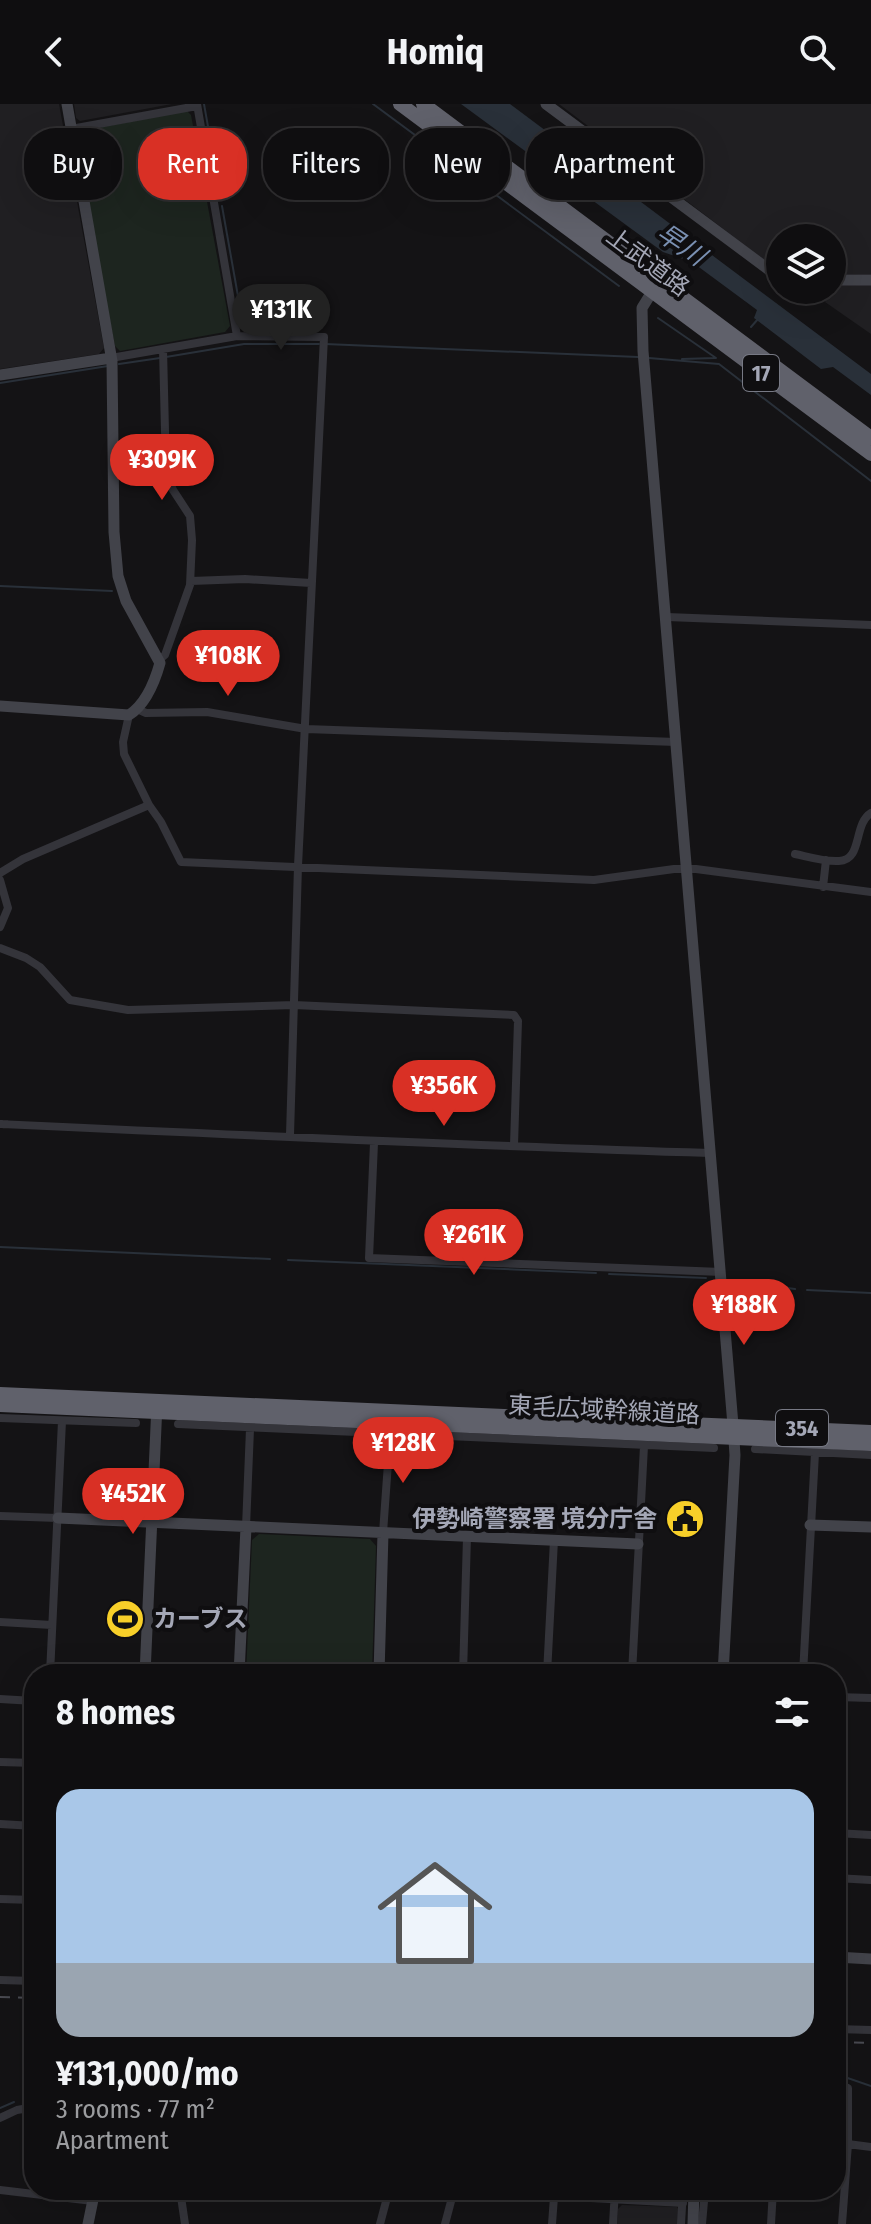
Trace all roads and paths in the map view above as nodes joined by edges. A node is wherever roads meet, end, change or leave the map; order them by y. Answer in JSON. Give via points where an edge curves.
{"nodes":[{"id":1,"x":67,"y":104,"type":"edge"},
{"id":2,"x":400,"y":104,"type":"edge"},
{"id":3,"x":423,"y":104,"type":"edge"},
{"id":4,"x":546,"y":104,"type":"edge"},
{"id":5,"x":197,"y":105,"type":"edge"},
{"id":6,"x":71,"y":128,"type":"edge"},
{"id":7,"x":76,"y":128,"type":"edge"},
{"id":8,"x":83,"y":200,"type":"edge"},
{"id":9,"x":766,"y":268,"type":"edge"},
{"id":10,"x":846,"y":280,"type":"edge"},
{"id":11,"x":871,"y":280,"type":"edge"},
{"id":12,"x":656,"y":286,"type":"junction"},
{"id":13,"x":237,"y":336,"type":"junction"},
{"id":14,"x":163,"y":349,"type":"junction"},
{"id":15,"x":112,"y":363,"type":"junction"},
{"id":16,"x":0,"y":375,"type":"edge"},
{"id":17,"x":871,"y":438,"type":"edge"},
{"id":18,"x":871,"y":454,"type":"edge"},
{"id":19,"x":191,"y":581,"type":"junction"},
{"id":20,"x":311,"y":583,"type":"junction"},
{"id":21,"x":667,"y":617,"type":"junction"},
{"id":22,"x":871,"y":625,"type":"edge"},
{"id":23,"x":160,"y":659,"type":"junction"},
{"id":24,"x":0,"y":706,"type":"edge"},
{"id":25,"x":133,"y":712,"type":"junction"},
{"id":26,"x":306,"y":729,"type":"junction"},
{"id":27,"x":676,"y":742,"type":"junction"},
{"id":28,"x":149,"y":805,"type":"junction"},
{"id":29,"x":871,"y":813,"type":"edge"},
{"id":30,"x":795,"y":854,"type":"dead end"},
{"id":31,"x":826,"y":860,"type":"junction"},
{"id":32,"x":298,"y":866,"type":"junction"},
{"id":33,"x":687,"y":869,"type":"junction"},
{"id":34,"x":0,"y":873,"type":"edge"},
{"id":35,"x":0,"y":880,"type":"edge"},
{"id":36,"x":823,"y":887,"type":"junction"},
{"id":37,"x":871,"y":892,"type":"edge"},
{"id":38,"x":0,"y":927,"type":"edge"},
{"id":39,"x":0,"y":948,"type":"edge"},
{"id":40,"x":294,"y":1005,"type":"junction"},
{"id":41,"x":0,"y":1124,"type":"edge"},
{"id":42,"x":290,"y":1135,"type":"junction"},
{"id":43,"x":374,"y":1143,"type":"junction"},
{"id":44,"x":514,"y":1145,"type":"junction"},
{"id":45,"x":710,"y":1153,"type":"junction"},
{"id":46,"x":721,"y":1272,"type":"junction"},
{"id":47,"x":0,"y":1394,"type":"edge"},
{"id":48,"x":0,"y":1405,"type":"edge"},
{"id":49,"x":157,"y":1406,"type":"junction"},
{"id":50,"x":89,"y":1416,"type":"junction"},
{"id":51,"x":0,"y":1418,"type":"edge"},
{"id":52,"x":293,"y":1418,"type":"junction"},
{"id":53,"x":62,"y":1421,"type":"junction"},
{"id":54,"x":136,"y":1423,"type":"dead end"},
{"id":55,"x":178,"y":1424,"type":"dead end"},
{"id":56,"x":250,"y":1429,"type":"junction"},
{"id":57,"x":306,"y":1430,"type":"junction"},
{"id":58,"x":592,"y":1431,"type":"junction"},
{"id":59,"x":733,"y":1432,"type":"junction"},
{"id":60,"x":871,"y":1432,"type":"edge"},
{"id":61,"x":390,"y":1435,"type":"junction"},
{"id":62,"x":569,"y":1442,"type":"junction"},
{"id":63,"x":871,"y":1444,"type":"edge"},
{"id":64,"x":644,"y":1446,"type":"junction"},
{"id":65,"x":714,"y":1448,"type":"dead end"},
{"id":66,"x":755,"y":1449,"type":"dead end"},
{"id":67,"x":815,"y":1453,"type":"junction"},
{"id":68,"x":871,"y":1455,"type":"edge"},
{"id":69,"x":0,"y":1516,"type":"edge"},
{"id":70,"x":58,"y":1518,"type":"junction"},
{"id":71,"x":151,"y":1523,"type":"junction"},
{"id":72,"x":810,"y":1525,"type":"junction"},
{"id":73,"x":246,"y":1527,"type":"junction"},
{"id":74,"x":871,"y":1527,"type":"edge"},
{"id":75,"x":383,"y":1533,"type":"junction"},
{"id":76,"x":467,"y":1537,"type":"junction"},
{"id":77,"x":554,"y":1540,"type":"junction"},
{"id":78,"x":638,"y":1544,"type":"junction"},
{"id":79,"x":0,"y":1622,"type":"edge"},
{"id":80,"x":52,"y":1625,"type":"junction"},
{"id":81,"x":50,"y":1664,"type":"edge"},
{"id":82,"x":145,"y":1664,"type":"edge"},
{"id":83,"x":239,"y":1664,"type":"edge"},
{"id":84,"x":379,"y":1664,"type":"edge"},
{"id":85,"x":463,"y":1664,"type":"edge"},
{"id":86,"x":548,"y":1664,"type":"edge"},
{"id":87,"x":632,"y":1664,"type":"edge"},
{"id":88,"x":723,"y":1664,"type":"edge"},
{"id":89,"x":803,"y":1664,"type":"edge"},
{"id":90,"x":846,"y":1697,"type":"edge"},
{"id":91,"x":871,"y":1698,"type":"edge"},
{"id":92,"x":0,"y":1699,"type":"edge"},
{"id":93,"x":24,"y":1700,"type":"edge"},
{"id":94,"x":0,"y":1762,"type":"edge"},
{"id":95,"x":24,"y":1763,"type":"edge"},
{"id":96,"x":0,"y":1824,"type":"edge"},
{"id":97,"x":24,"y":1825,"type":"edge"},
{"id":98,"x":846,"y":1834,"type":"edge"},
{"id":99,"x":871,"y":1835,"type":"edge"},
{"id":100,"x":846,"y":1879,"type":"edge"},
{"id":101,"x":871,"y":1880,"type":"edge"},
{"id":102,"x":0,"y":1899,"type":"edge"},
{"id":103,"x":24,"y":1900,"type":"edge"},
{"id":104,"x":846,"y":1958,"type":"edge"},
{"id":105,"x":871,"y":1959,"type":"edge"},
{"id":106,"x":0,"y":1980,"type":"edge"},
{"id":107,"x":24,"y":1981,"type":"edge"},
{"id":108,"x":846,"y":2029,"type":"edge"},
{"id":109,"x":871,"y":2030,"type":"edge"},
{"id":110,"x":846,"y":2087,"type":"edge"},
{"id":111,"x":24,"y":2109,"type":"edge"},
{"id":112,"x":0,"y":2118,"type":"edge"},
{"id":113,"x":848,"y":2144,"type":"junction"},
{"id":114,"x":871,"y":2147,"type":"edge"},
{"id":115,"x":846,"y":2171,"type":"edge"},
{"id":116,"x":0,"y":2190,"type":"edge"},
{"id":117,"x":24,"y":2191,"type":"edge"},
{"id":118,"x":93,"y":2200,"type":"edge"},
{"id":119,"x":181,"y":2200,"type":"edge"},
{"id":120,"x":386,"y":2200,"type":"edge"},
{"id":121,"x":451,"y":2200,"type":"edge"},
{"id":122,"x":554,"y":2200,"type":"edge"},
{"id":123,"x":615,"y":2200,"type":"joint"},
{"id":124,"x":694,"y":2200,"type":"edge"},
{"id":125,"x":704,"y":2200,"type":"edge"},
{"id":126,"x":772,"y":2200,"type":"edge"},
{"id":127,"x":844,"y":2200,"type":"edge"},
{"id":128,"x":683,"y":2203,"type":"joint"},
{"id":129,"x":88,"y":2224,"type":"edge"},
{"id":130,"x":185,"y":2224,"type":"edge"},
{"id":131,"x":380,"y":2224,"type":"edge"},
{"id":132,"x":445,"y":2224,"type":"edge"},
{"id":133,"x":552,"y":2224,"type":"edge"},
{"id":134,"x":613,"y":2224,"type":"edge"},
{"id":135,"x":681,"y":2224,"type":"edge"},
{"id":136,"x":693,"y":2224,"type":"edge"},
{"id":137,"x":702,"y":2224,"type":"edge"},
{"id":138,"x":771,"y":2224,"type":"edge"},
{"id":139,"x":842,"y":2224,"type":"edge"}],
"edges":[{"from":1,"to":6,"type":"street"},
{"from":2,"to":12,"type":"highway","name":"上武道路","number":"17"},
{"from":3,"to":12,"type":"highway","name":"上武道路","number":"17"},
{"from":4,"to":9,"type":"street"},
{"from":5,"to":7,"type":"street"},
{"from":5,"to":13,"type":"street"},
{"from":8,"to":15,"type":"street"},
{"from":10,"to":11,"type":"street"},
{"from":12,"to":17,"type":"highway","name":"上武道路","number":"17"},
{"from":12,"to":18,"type":"highway","name":"上武道路","number":"17"},
{"from":12,"to":21,"type":"street","via":[[642,308],[643,356]]},
{"from":13,"to":14,"type":"street"},
{"from":13,"to":20,"type":"street","via":[[324,337]]},
{"from":14,"to":15,"type":"street"},
{"from":14,"to":19,"type":"street","via":[[166,472],[192,521]]},
{"from":15,"to":16,"type":"street"},
{"from":15,"to":23,"type":"street","via":[[118,576],[126,601]]},
{"from":19,"to":20,"type":"street"},
{"from":19,"to":23,"type":"street"},
{"from":20,"to":26,"type":"street"},
{"from":21,"to":22,"type":"street"},
{"from":21,"to":27,"type":"street"},
{"from":23,"to":25,"type":"street","via":[[145,698]]},
{"from":24,"to":25,"type":"street"},
{"from":25,"to":26,"type":"street","via":[[227,714]]},
{"from":25,"to":28,"type":"street","via":[[123,747]]},
{"from":26,"to":27,"type":"street"},
{"from":26,"to":32,"type":"street"},
{"from":27,"to":33,"type":"street"},
{"from":28,"to":32,"type":"street","via":[[181,862]]},
{"from":28,"to":34,"type":"street"},
{"from":29,"to":31,"type":"street","via":[[860,824],[851,858]]},
{"from":30,"to":31,"type":"street"},
{"from":31,"to":36,"type":"street"},
{"from":32,"to":33,"type":"street","via":[[594,880]]},
{"from":32,"to":40,"type":"street"},
{"from":33,"to":36,"type":"street"},
{"from":33,"to":45,"type":"street"},
{"from":35,"to":38,"type":"street","via":[[8,908]]},
{"from":36,"to":37,"type":"street"},
{"from":39,"to":40,"type":"street","via":[[33,962],[66,998],[79,1003],[152,1011]]},
{"from":40,"to":42,"type":"street"},
{"from":40,"to":44,"type":"street","via":[[517,1017]]},
{"from":41,"to":42,"type":"street"},
{"from":42,"to":43,"type":"street"},
{"from":43,"to":44,"type":"street"},
{"from":43,"to":46,"type":"street","via":[[369,1258]]},
{"from":44,"to":45,"type":"street"},
{"from":45,"to":46,"type":"street"},
{"from":46,"to":59,"type":"street"},
{"from":47,"to":49,"type":"highway","name":"東毛広域幹線道路","number":"354"},
{"from":48,"to":50,"type":"highway","name":"東毛広域幹線道路","number":"354"},
{"from":49,"to":50,"type":"highway","name":"東毛広域幹線道路","number":"354"},
{"from":49,"to":52,"type":"highway","name":"東毛広域幹線道路","number":"354"},
{"from":49,"to":59,"type":"highway","name":"東毛広域幹線道路","number":"354"},
{"from":49,"to":71,"type":"street"},
{"from":50,"to":53,"type":"street"},
{"from":50,"to":54,"type":"street"},
{"from":51,"to":53,"type":"street"},
{"from":52,"to":57,"type":"street"},
{"from":52,"to":58,"type":"highway","name":"東毛広域幹線道路","number":"354"},
{"from":53,"to":70,"type":"street"},
{"from":55,"to":56,"type":"street"},
{"from":56,"to":57,"type":"street"},
{"from":56,"to":73,"type":"street"},
{"from":57,"to":61,"type":"street"},
{"from":58,"to":59,"type":"highway","name":"東毛広域幹線道路","number":"354"},
{"from":58,"to":62,"type":"street"},
{"from":59,"to":60,"type":"highway","name":"東毛広域幹線道路","number":"354"},
{"from":59,"to":63,"type":"highway","name":"東毛広域幹線道路","number":"354"},
{"from":59,"to":88,"type":"street"},
{"from":61,"to":62,"type":"street"},
{"from":61,"to":75,"type":"street"},
{"from":62,"to":64,"type":"street"},
{"from":64,"to":65,"type":"street"},
{"from":64,"to":78,"type":"street"},
{"from":66,"to":67,"type":"street"},
{"from":67,"to":68,"type":"street"},
{"from":67,"to":72,"type":"street"},
{"from":69,"to":70,"type":"street"},
{"from":70,"to":71,"type":"street"},
{"from":70,"to":80,"type":"street"},
{"from":71,"to":73,"type":"street"},
{"from":71,"to":82,"type":"street"},
{"from":72,"to":74,"type":"street"},
{"from":72,"to":89,"type":"street"},
{"from":73,"to":75,"type":"street"},
{"from":73,"to":83,"type":"street"},
{"from":75,"to":76,"type":"street"},
{"from":75,"to":84,"type":"street"},
{"from":76,"to":77,"type":"street"},
{"from":76,"to":85,"type":"street"},
{"from":77,"to":78,"type":"street"},
{"from":77,"to":86,"type":"street"},
{"from":78,"to":87,"type":"street"},
{"from":79,"to":80,"type":"street"},
{"from":80,"to":81,"type":"street"},
{"from":90,"to":91,"type":"street"},
{"from":92,"to":93,"type":"street"},
{"from":94,"to":95,"type":"street"},
{"from":96,"to":97,"type":"street"},
{"from":98,"to":99,"type":"street"},
{"from":100,"to":101,"type":"street"},
{"from":102,"to":103,"type":"street"},
{"from":104,"to":105,"type":"street"},
{"from":106,"to":107,"type":"street"},
{"from":108,"to":109,"type":"street"},
{"from":110,"to":113,"type":"street"},
{"from":111,"to":112,"type":"street"},
{"from":113,"to":114,"type":"street"},
{"from":113,"to":115,"type":"street"},
{"from":116,"to":117,"type":"street"},
{"from":118,"to":129,"type":"street"},
{"from":119,"to":130,"type":"street"},
{"from":120,"to":131,"type":"street"},
{"from":121,"to":132,"type":"street"},
{"from":122,"to":133,"type":"street"},
{"from":123,"to":128,"type":"street"},
{"from":123,"to":134,"type":"street"},
{"from":124,"to":136,"type":"street"},
{"from":125,"to":137,"type":"street"},
{"from":126,"to":138,"type":"street"},
{"from":127,"to":139,"type":"street"},
{"from":128,"to":135,"type":"street"}]}
